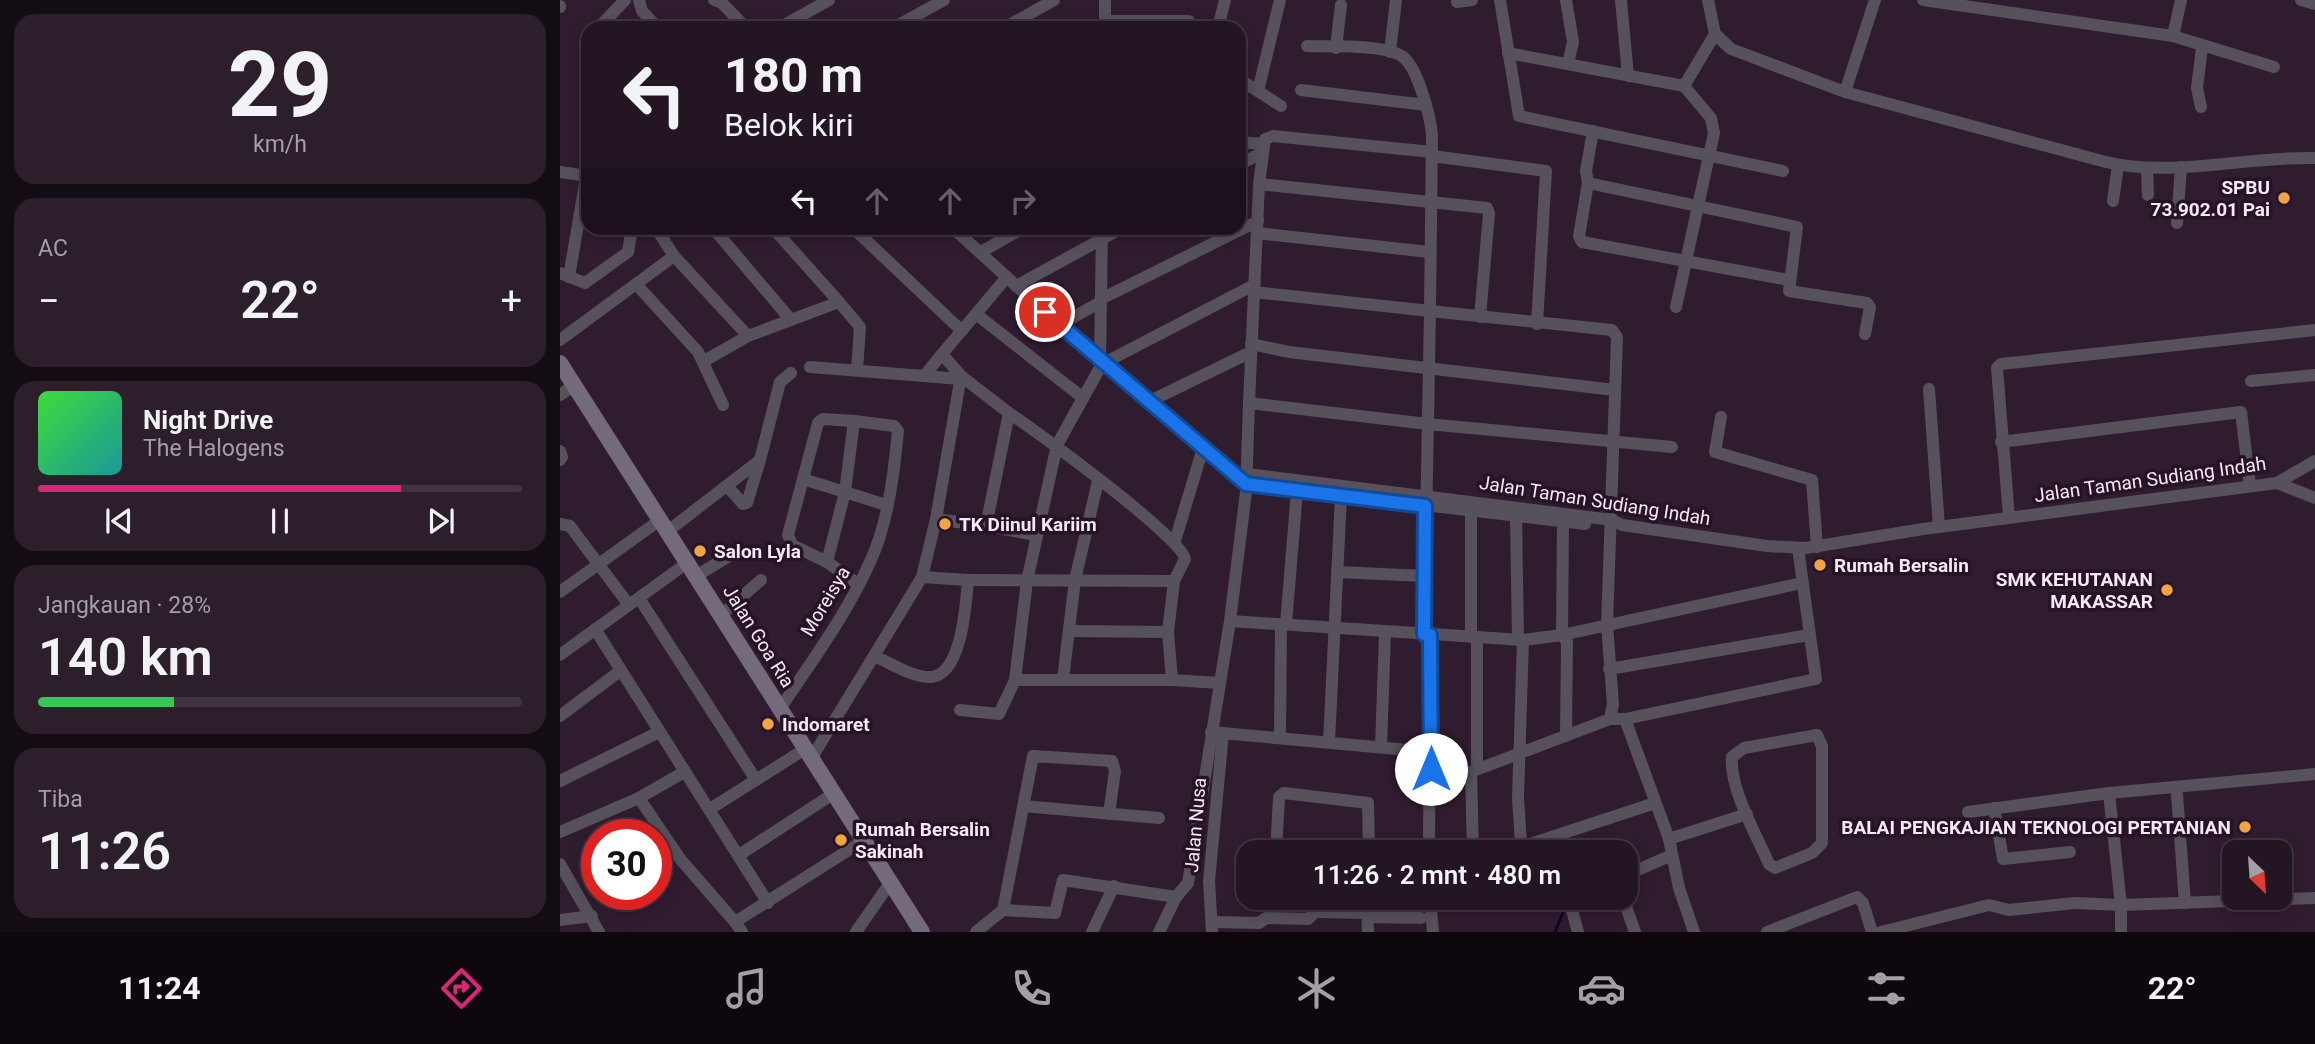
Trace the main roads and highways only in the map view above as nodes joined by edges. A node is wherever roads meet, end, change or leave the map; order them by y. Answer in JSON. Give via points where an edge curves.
{"nodes":[{"id":1,"x":560,"y":363,"type":"edge"},
{"id":2,"x":922,"y":932,"type":"edge"}],
"edges":[{"from":1,"to":2,"type":"main road","name":"Jalan Goa Ria"}]}
